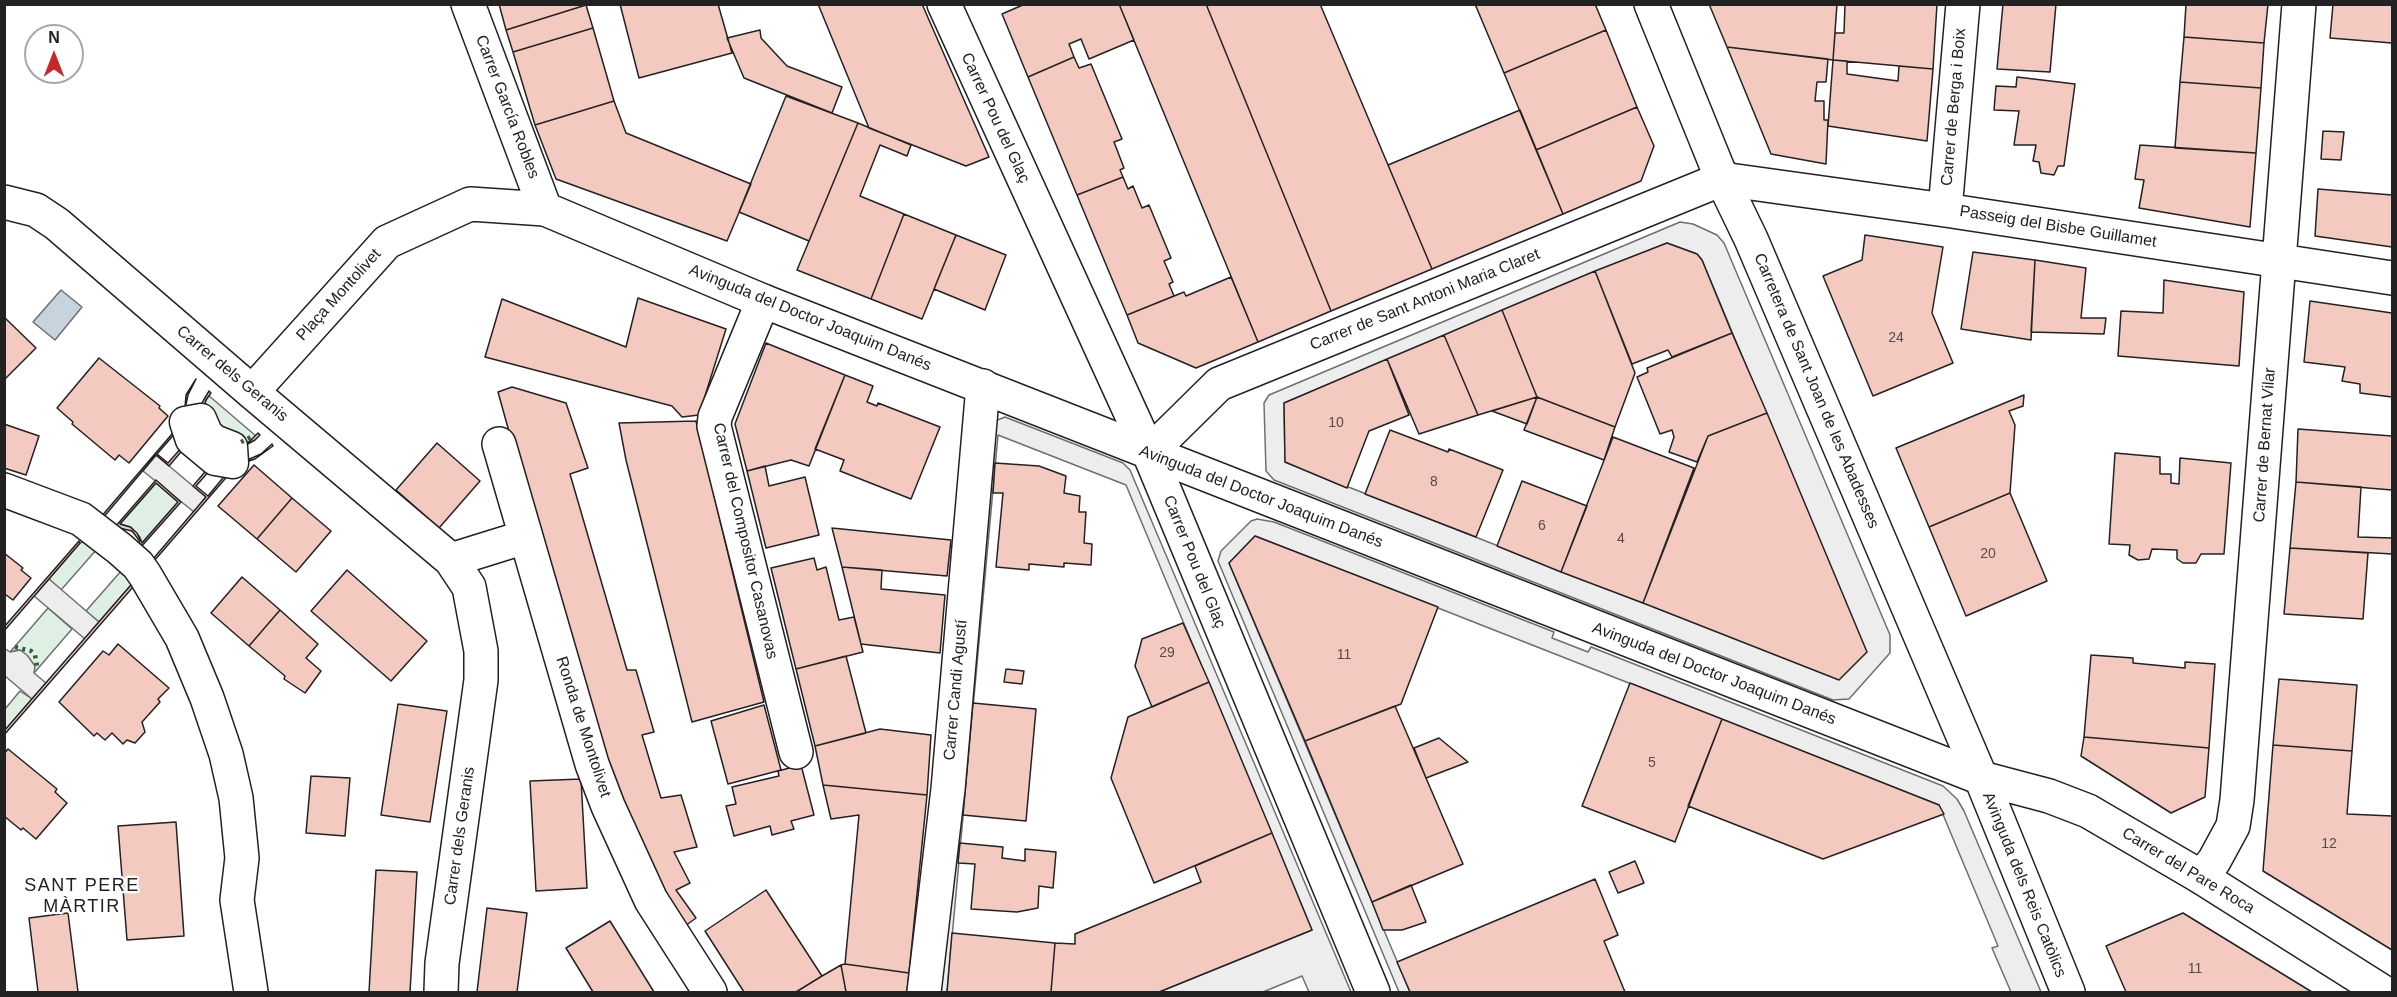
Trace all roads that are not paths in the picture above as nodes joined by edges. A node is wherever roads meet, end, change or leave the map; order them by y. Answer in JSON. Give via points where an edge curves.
{"nodes":[{"id":1,"x":468,"y":4,"type":"edge"},
{"id":2,"x":1651,"y":4,"type":"edge"},
{"id":3,"x":1963,"y":4,"type":"edge"},
{"id":4,"x":2299,"y":4,"type":"edge"},
{"id":5,"x":952,"y":7,"type":"edge"},
{"id":6,"x":1722,"y":179,"type":"junction"},
{"id":7,"x":4,"y":202,"type":"edge"},
{"id":8,"x":545,"y":209,"type":"junction"},
{"id":9,"x":1945,"y":210,"type":"junction"},
{"id":10,"x":2279,"y":262,"type":"junction"},
{"id":11,"x":2392,"y":278,"type":"edge"},
{"id":12,"x":763,"y":301,"type":"junction"},
{"id":13,"x":983,"y":386,"type":"junction"},
{"id":14,"x":252,"y":392,"type":"junction"},
{"id":15,"x":499,"y":444,"type":"dead end"},
{"id":16,"x":1149,"y":453,"type":"junction"},
{"id":17,"x":4,"y":490,"type":"edge"},
{"id":18,"x":525,"y":537,"type":"junction"},
{"id":19,"x":451,"y":560,"type":"junction"},
{"id":20,"x":796,"y":752,"type":"dead end"},
{"id":21,"x":1981,"y":778,"type":"junction"},
{"id":22,"x":2201,"y":877,"type":"junction"},
{"id":23,"x":251,"y":993,"type":"edge"},
{"id":24,"x":441,"y":993,"type":"edge"},
{"id":25,"x":710,"y":993,"type":"edge"},
{"id":26,"x":924,"y":993,"type":"edge"},
{"id":27,"x":1373,"y":993,"type":"edge"},
{"id":28,"x":2068,"y":993,"type":"edge"},
{"id":29,"x":2383,"y":993,"type":"edge"}],
"edges":[{"from":1,"to":8,"type":"street","name":"Carrer García Robles"},
{"from":2,"to":6,"type":"street","name":"Carretera de Sant Joan de les Abadesses"},
{"from":3,"to":9,"type":"street","name":"Carrer de Berga i Boix"},
{"from":4,"to":10,"type":"street","name":"Carrer de Bernat Vilar"},
{"from":5,"to":16,"type":"street","name":"Carrer Pou del Glaç"},
{"from":6,"to":9,"type":"street","name":"Passeig del Bisbe Guillamet"},
{"from":6,"to":16,"type":"street","name":"Carrer de Sant Antoni Maria Claret","via":[[1219,384]]},
{"from":6,"to":21,"type":"street","name":"Carretera de Sant Joan de les Abadesses","via":[[1761,261]]},
{"from":7,"to":14,"type":"street","name":"Carrer dels Geranis","via":[[36,210],[57,224]]},
{"from":8,"to":12,"type":"street","name":"Avinguda del Doctor Joaquim Danés"},
{"from":8,"to":14,"type":"street","name":"Plaça Montolivet","via":[[470,204],[387,242]]},
{"from":9,"to":10,"type":"street","name":"Passeig del Bisbe Guillamet"},
{"from":10,"to":11,"type":"street","name":"Passeig del Bisbe Guillamet"},
{"from":10,"to":22,"type":"street","name":"Carrer de Bernat Vilar","via":[[2237,800],[2233,826]]},
{"from":12,"to":13,"type":"street","name":"Avinguda del Doctor Joaquim Danés"},
{"from":12,"to":20,"type":"street","name":"Carrer del Compositor Casanovas","via":[[714,426]]},
{"from":13,"to":16,"type":"street","name":"Avinguda del Doctor Joaquim Danés"},
{"from":13,"to":26,"type":"street","name":"Carrer Candi Agustí","via":[[948,789]]},
{"from":14,"to":19,"type":"street","name":"Carrer dels Geranis"},
{"from":15,"to":18,"type":"street","name":"Ronda de Montolivet"},
{"from":16,"to":21,"type":"street","name":"Avinguda del Doctor Joaquim Danés"},
{"from":16,"to":27,"type":"street","name":"Carrer Pou del Glaç"},
{"from":17,"to":23,"type":"street","via":[[81,519],[120,549],[138,564],[182,638],[218,731],[236,798],[242,858],[237,900]]},
{"from":18,"to":19,"type":"street"},
{"from":18,"to":25,"type":"street","name":"Ronda de Montolivet","via":[[608,806],[651,900]]},
{"from":19,"to":24,"type":"street","name":"Carrer dels Geranis","via":[[469,586],[481,651],[481,680]]},
{"from":21,"to":22,"type":"street","name":"Carrer del Pare Roca","via":[[2073,804]]},
{"from":21,"to":28,"type":"street","name":"Avinguda dels Reis Catòlics"},
{"from":22,"to":29,"type":"street","name":"Carrer del Pare Roca"}]}
